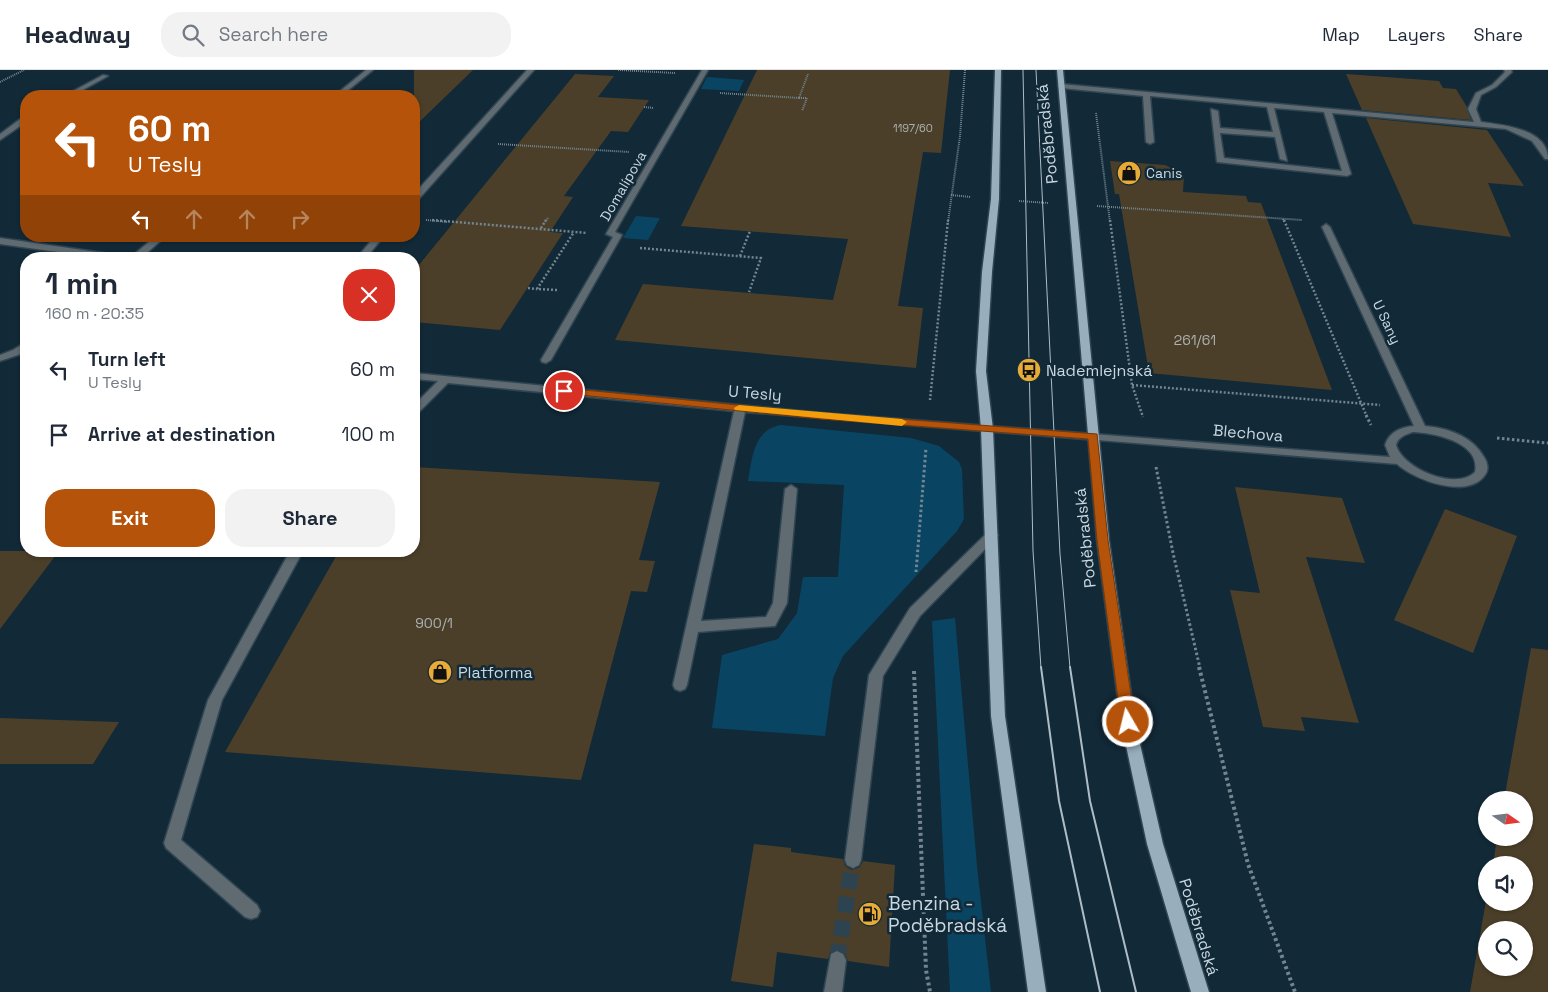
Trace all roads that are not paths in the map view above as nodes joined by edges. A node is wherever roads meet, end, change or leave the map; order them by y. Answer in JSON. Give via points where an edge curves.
{"nodes":[{"id":1,"x":370,"y":70,"type":"edge"},
{"id":2,"x":532,"y":70,"type":"edge"},
{"id":3,"x":998,"y":70,"type":"edge"},
{"id":4,"x":1060,"y":70,"type":"edge"},
{"id":5,"x":1507,"y":70,"type":"edge"},
{"id":6,"x":703,"y":72,"type":"edge"},
{"id":7,"x":105,"y":76,"type":"dead end"},
{"id":8,"x":1061,"y":86,"type":"junction"},
{"id":9,"x":78,"y":90,"type":"edge"},
{"id":10,"x":345,"y":90,"type":"edge"},
{"id":11,"x":1146,"y":94,"type":"junction"},
{"id":12,"x":1270,"y":105,"type":"junction"},
{"id":13,"x":1327,"y":110,"type":"junction"},
{"id":14,"x":1214,"y":111,"type":"dead end"},
{"id":15,"x":20,"y":123,"type":"edge"},
{"id":16,"x":1478,"y":123,"type":"junction"},
{"id":17,"x":1216,"y":130,"type":"junction"},
{"id":18,"x":1278,"y":135,"type":"junction"},
{"id":19,"x":0,"y":138,"type":"edge"},
{"id":20,"x":1150,"y":142,"type":"dead end"},
{"id":21,"x":1548,"y":157,"type":"edge"},
{"id":22,"x":1284,"y":159,"type":"dead end"},
{"id":23,"x":420,"y":192,"type":"edge"},
{"id":24,"x":1326,"y":227,"type":"dead end"},
{"id":25,"x":0,"y":241,"type":"edge"},
{"id":26,"x":155,"y":242,"type":"edge"},
{"id":27,"x":375,"y":242,"type":"edge"},
{"id":28,"x":79,"y":252,"type":"edge"},
{"id":29,"x":143,"y":252,"type":"edge"},
{"id":30,"x":366,"y":252,"type":"edge"},
{"id":31,"x":20,"y":350,"type":"edge"},
{"id":32,"x":0,"y":358,"type":"edge"},
{"id":33,"x":546,"y":360,"type":"dead end"},
{"id":34,"x":420,"y":377,"type":"edge"},
{"id":35,"x":446,"y":379,"type":"junction"},
{"id":36,"x":420,"y":405,"type":"edge"},
{"id":37,"x":740,"y":408,"type":"junction"},
{"id":38,"x":987,"y":429,"type":"junction"},
{"id":39,"x":1421,"y":429,"type":"junction"},
{"id":40,"x":1093,"y":436,"type":"junction"},
{"id":41,"x":1399,"y":461,"type":"junction"},
{"id":42,"x":791,"y":489,"type":"dead end"},
{"id":43,"x":992,"y":535,"type":"junction"},
{"id":44,"x":294,"y":557,"type":"edge"},
{"id":45,"x":692,"y":627,"type":"junction"},
{"id":46,"x":680,"y":685,"type":"dead end"},
{"id":47,"x":853,"y":860,"type":"tunnel mouth"},
{"id":48,"x":251,"y":911,"type":"dead end"},
{"id":49,"x":837,"y":960,"type":"tunnel mouth"},
{"id":50,"x":833,"y":992,"type":"edge"},
{"id":51,"x":1037,"y":992,"type":"edge"},
{"id":52,"x":1200,"y":992,"type":"edge"}],
"edges":[{"from":1,"to":10,"type":"street"},
{"from":2,"to":23,"type":"street"},
{"from":3,"to":38,"type":"main road","via":[[995,199],[981,371]]},
{"from":4,"to":8,"type":"main road","name":"Poděbradská"},
{"from":5,"to":16,"type":"street","via":[[1509,72],[1494,86],[1478,94],[1472,110]]},
{"from":6,"to":33,"type":"street","name":"Domalípova","via":[[610,234],[618,235]]},
{"from":7,"to":9,"type":"street"},
{"from":8,"to":11,"type":"street"},
{"from":8,"to":40,"type":"main road","name":"Poděbradská"},
{"from":11,"to":12,"type":"street"},
{"from":11,"to":20,"type":"street"},
{"from":12,"to":13,"type":"street"},
{"from":12,"to":18,"type":"street"},
{"from":13,"to":16,"type":"street"},
{"from":13,"to":17,"type":"street","via":[[1346,174],[1220,160]]},
{"from":14,"to":17,"type":"street"},
{"from":15,"to":19,"type":"street"},
{"from":16,"to":21,"type":"street","via":[[1507,127],[1534,139]]},
{"from":17,"to":18,"type":"street"},
{"from":18,"to":22,"type":"street"},
{"from":24,"to":39,"type":"street","name":"U Sany"},
{"from":25,"to":28,"type":"street"},
{"from":26,"to":29,"type":"street"},
{"from":27,"to":30,"type":"street"},
{"from":31,"to":32,"type":"street"},
{"from":34,"to":35,"type":"street","name":"U Tesly"},
{"from":35,"to":36,"type":"street"},
{"from":35,"to":37,"type":"street","name":"U Tesly"},
{"from":37,"to":38,"type":"street","name":"U Tesly"},
{"from":37,"to":45,"type":"street"},
{"from":38,"to":40,"type":"street","name":"U Tesly"},
{"from":38,"to":43,"type":"main road"},
{"from":39,"to":41,"type":"street","name":"Blechova","via":[[1401,431],[1393,436],[1390,444]]},
{"from":39,"to":41,"type":"street","name":"Blechova","via":[[1457,438],[1479,455],[1483,463],[1478,478],[1440,481],[1424,476]]},
{"from":40,"to":41,"type":"street","name":"Blechova"},
{"from":40,"to":52,"type":"main road","name":"Poděbradská","via":[[1102,540],[1128,722],[1155,844]]},
{"from":42,"to":45,"type":"street","via":[[780,603],[770,622]]},
{"from":43,"to":47,"type":"street","via":[[915,612],[876,675]]},
{"from":43,"to":51,"type":"main road","via":[[998,716]]},
{"from":44,"to":48,"type":"street","via":[[215,700],[172,843]]},
{"from":45,"to":46,"type":"street"},
{"from":49,"to":50,"type":"street"}]}
